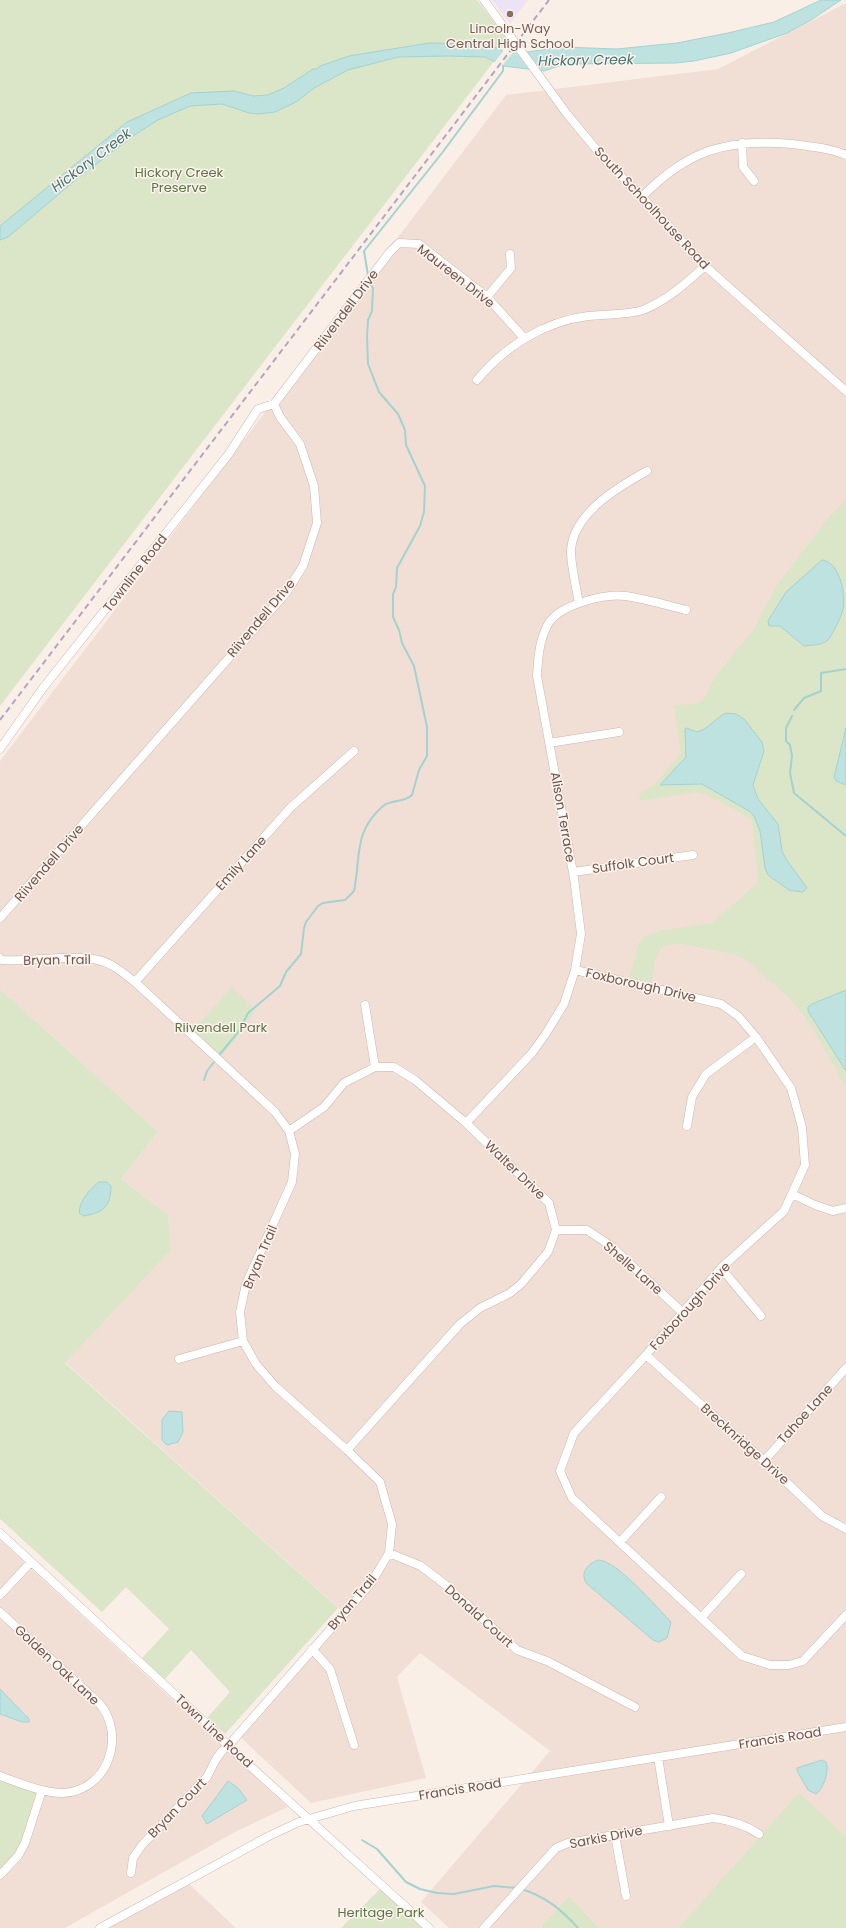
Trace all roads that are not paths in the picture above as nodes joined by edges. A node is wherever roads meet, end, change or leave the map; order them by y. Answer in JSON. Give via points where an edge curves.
{"nodes":[{"id":1,"x":484,"y":0,"type":"edge"},
{"id":2,"x":742,"y":143,"type":"junction"},
{"id":3,"x":846,"y":154,"type":"edge"},
{"id":4,"x":754,"y":181,"type":"dead end"},
{"id":5,"x":642,"y":197,"type":"junction"},
{"id":6,"x":399,"y":243,"type":"joint"},
{"id":7,"x":510,"y":254,"type":"dead end"},
{"id":8,"x":705,"y":266,"type":"junction"},
{"id":9,"x":487,"y":297,"type":"junction"},
{"id":10,"x":524,"y":338,"type":"junction"},
{"id":11,"x":477,"y":380,"type":"dead end"},
{"id":12,"x":846,"y":391,"type":"edge"},
{"id":13,"x":274,"y":404,"type":"junction"},
{"id":14,"x":647,"y":471,"type":"dead end"},
{"id":15,"x":579,"y":602,"type":"junction"},
{"id":16,"x":686,"y":610,"type":"dead end"},
{"id":17,"x":619,"y":732,"type":"dead end"},
{"id":18,"x":549,"y":743,"type":"junction"},
{"id":19,"x":0,"y":749,"type":"edge"},
{"id":20,"x":354,"y":751,"type":"dead end"},
{"id":21,"x":693,"y":855,"type":"dead end"},
{"id":22,"x":573,"y":872,"type":"junction"},
{"id":23,"x":0,"y":918,"type":"edge"},
{"id":24,"x":0,"y":958,"type":"edge"},
{"id":25,"x":575,"y":970,"type":"junction"},
{"id":26,"x":135,"y":982,"type":"junction"},
{"id":27,"x":365,"y":1005,"type":"dead end"},
{"id":28,"x":756,"y":1037,"type":"junction"},
{"id":29,"x":375,"y":1067,"type":"junction"},
{"id":30,"x":466,"y":1123,"type":"junction"},
{"id":31,"x":687,"y":1126,"type":"dead end"},
{"id":32,"x":289,"y":1131,"type":"junction"},
{"id":33,"x":792,"y":1194,"type":"junction"},
{"id":34,"x":846,"y":1208,"type":"edge"},
{"id":35,"x":556,"y":1230,"type":"junction"},
{"id":36,"x":721,"y":1268,"type":"junction"},
{"id":37,"x":682,"y":1312,"type":"junction"},
{"id":38,"x":761,"y":1316,"type":"dead end"},
{"id":39,"x":243,"y":1341,"type":"junction"},
{"id":40,"x":646,"y":1355,"type":"junction"},
{"id":41,"x":178,"y":1359,"type":"dead end"},
{"id":42,"x":846,"y":1368,"type":"edge"},
{"id":43,"x":347,"y":1450,"type":"junction"},
{"id":44,"x":764,"y":1460,"type":"junction"},
{"id":45,"x":661,"y":1497,"type":"dead end"},
{"id":46,"x":846,"y":1529,"type":"edge"},
{"id":47,"x":0,"y":1533,"type":"edge"},
{"id":48,"x":620,"y":1542,"type":"junction"},
{"id":49,"x":389,"y":1553,"type":"junction"},
{"id":50,"x":31,"y":1562,"type":"junction"},
{"id":51,"x":741,"y":1574,"type":"dead end"},
{"id":52,"x":0,"y":1595,"type":"edge"},
{"id":53,"x":0,"y":1612,"type":"edge"},
{"id":54,"x":846,"y":1615,"type":"edge"},
{"id":55,"x":701,"y":1618,"type":"junction"},
{"id":56,"x":312,"y":1650,"type":"junction"},
{"id":57,"x":635,"y":1707,"type":"dead end"},
{"id":58,"x":846,"y":1728,"type":"edge"},
{"id":59,"x":354,"y":1745,"type":"dead end"},
{"id":60,"x":228,"y":1746,"type":"junction"},
{"id":61,"x":658,"y":1757,"type":"junction"},
{"id":62,"x":0,"y":1776,"type":"edge"},
{"id":63,"x":42,"y":1790,"type":"junction"},
{"id":64,"x":309,"y":1819,"type":"junction"},
{"id":65,"x":669,"y":1826,"type":"junction"},
{"id":66,"x":759,"y":1834,"type":"dead end"},
{"id":67,"x":615,"y":1835,"type":"junction"},
{"id":68,"x":131,"y":1873,"type":"dead end"},
{"id":69,"x":0,"y":1875,"type":"edge"},
{"id":70,"x":626,"y":1896,"type":"dead end"},
{"id":71,"x":100,"y":1928,"type":"edge"},
{"id":72,"x":429,"y":1928,"type":"edge"},
{"id":73,"x":484,"y":1928,"type":"edge"}],
"edges":[{"from":1,"to":5,"type":"street","name":"South Schoolhouse Road","via":[[605,160]]},
{"from":2,"to":3,"type":"street","via":[[761,141],[810,146]]},
{"from":2,"to":4,"type":"street","via":[[743,167]]},
{"from":2,"to":5,"type":"street","via":[[722,147],[687,160],[658,181]]},
{"from":5,"to":8,"type":"street","name":"South Schoolhouse Road"},
{"from":6,"to":9,"type":"street","name":"Maureen Drive","via":[[419,244]]},
{"from":6,"to":13,"type":"street","name":"Riivendell Drive"},
{"from":7,"to":9,"type":"street","via":[[511,268]]},
{"from":8,"to":10,"type":"street","via":[[678,291],[642,310],[562,321]]},
{"from":8,"to":12,"type":"street","name":"South Schoolhouse Road"},
{"from":9,"to":10,"type":"street","name":"Maureen Drive"},
{"from":10,"to":11,"type":"street"},
{"from":13,"to":19,"type":"street","name":"Townline Road","via":[[258,409],[228,455],[43,688]]},
{"from":13,"to":23,"type":"street","name":"Riivendell Drive","via":[[280,417],[300,444],[314,486],[317,523],[303,566],[286,593]]},
{"from":14,"to":15,"type":"street","via":[[614,490],[589,512],[574,536],[571,552]]},
{"from":15,"to":16,"type":"street","name":"Alison Terrace","via":[[625,596]]},
{"from":15,"to":18,"type":"street","name":"Alison Terrace","via":[[563,610],[547,624],[539,650],[537,676]]},
{"from":17,"to":18,"type":"street"},
{"from":18,"to":22,"type":"street","name":"Alison Terrace"},
{"from":20,"to":26,"type":"street","name":"Emily Lane","via":[[290,808]]},
{"from":21,"to":22,"type":"street","name":"Suffolk Court"},
{"from":22,"to":25,"type":"street","name":"Alison Terrace","via":[[581,934]]},
{"from":24,"to":26,"type":"street","name":"Bryan Trail","via":[[21,961],[79,958],[98,960],[116,968]]},
{"from":25,"to":28,"type":"street","name":"Foxborough Drive","via":[[721,1004],[738,1016]]},
{"from":25,"to":30,"type":"street","name":"Alison Terrace","via":[[564,1004],[545,1035],[532,1053]]},
{"from":26,"to":32,"type":"street","name":"Bryan Trail","via":[[275,1112]]},
{"from":27,"to":29,"type":"street"},
{"from":28,"to":31,"type":"street","via":[[706,1074],[692,1097]]},
{"from":28,"to":33,"type":"street","name":"Foxborough Drive","via":[[791,1088],[802,1127],[805,1165]]},
{"from":29,"to":30,"type":"street","name":"Walter Drive","via":[[394,1067],[415,1080]]},
{"from":29,"to":32,"type":"street","via":[[344,1084],[324,1107]]},
{"from":30,"to":35,"type":"street","name":"Walter Drive","via":[[549,1203]]},
{"from":32,"to":39,"type":"street","name":"Bryan Trail","via":[[295,1154],[292,1182],[246,1284],[240,1312]]},
{"from":33,"to":34,"type":"street","via":[[833,1211]]},
{"from":33,"to":36,"type":"street","name":"Foxborough Drive","via":[[784,1211]]},
{"from":35,"to":37,"type":"street","name":"Shelle Lane","via":[[587,1230],[611,1246]]},
{"from":35,"to":43,"type":"street","via":[[548,1252],[521,1284],[510,1293],[480,1308],[460,1324]]},
{"from":36,"to":37,"type":"street","name":"Foxborough Drive"},
{"from":36,"to":38,"type":"street"},
{"from":37,"to":40,"type":"street","name":"Foxborough Drive"},
{"from":39,"to":41,"type":"street"},
{"from":39,"to":43,"type":"street","name":"Bryan Trail","via":[[256,1364],[275,1386]]},
{"from":40,"to":44,"type":"street","name":"Brecknridge Drive"},
{"from":40,"to":48,"type":"street","name":"Foxborough Drive","via":[[574,1433],[560,1470],[572,1498]]},
{"from":42,"to":44,"type":"street","name":"Tahoe Lane"},
{"from":43,"to":49,"type":"street","name":"Bryan Trail","via":[[380,1482],[392,1524]]},
{"from":44,"to":46,"type":"street","name":"Brecknridge Drive","via":[[822,1516]]},
{"from":45,"to":48,"type":"street"},
{"from":47,"to":50,"type":"street","name":"Town Line Road"},
{"from":48,"to":55,"type":"street","name":"Foxborough Drive"},
{"from":49,"to":56,"type":"street","name":"Bryan Trail","via":[[371,1583]]},
{"from":49,"to":57,"type":"street","name":"Donald Court","via":[[429,1572],[517,1650],[547,1661]]},
{"from":50,"to":52,"type":"street"},
{"from":50,"to":60,"type":"street","name":"Town Line Road"},
{"from":51,"to":55,"type":"street"},
{"from":53,"to":63,"type":"street","name":"Golden Oak Lane","via":[[99,1703],[112,1727],[111,1751],[105,1767],[95,1779],[70,1792]]},
{"from":54,"to":55,"type":"street","name":"Foxborough Drive","via":[[804,1661],[790,1665],[770,1665],[742,1656]]},
{"from":56,"to":59,"type":"street","via":[[330,1669]]},
{"from":56,"to":60,"type":"street","name":"Bryan Trail"},
{"from":58,"to":61,"type":"street","name":"Francis Road"},
{"from":60,"to":64,"type":"street","name":"Town Line Road"},
{"from":60,"to":68,"type":"street","name":"Bryan Court","via":[[216,1759],[207,1777],[142,1845],[133,1858]]},
{"from":61,"to":64,"type":"street","name":"Francis Road","via":[[354,1806]]},
{"from":61,"to":65,"type":"street"},
{"from":62,"to":63,"type":"street","name":"Golden Oak Lane"},
{"from":63,"to":69,"type":"street","via":[[25,1844],[18,1856]]},
{"from":64,"to":71,"type":"street","name":"Francis Road","via":[[248,1846]]},
{"from":64,"to":72,"type":"street","name":"Town Line Road"},
{"from":65,"to":66,"type":"street","name":"Sarkis Drive","via":[[713,1818],[746,1825]]},
{"from":65,"to":67,"type":"street","name":"Sarkis Drive"},
{"from":67,"to":70,"type":"street"},
{"from":67,"to":73,"type":"street","name":"Sarkis Drive","via":[[568,1843],[556,1848]]}]}
